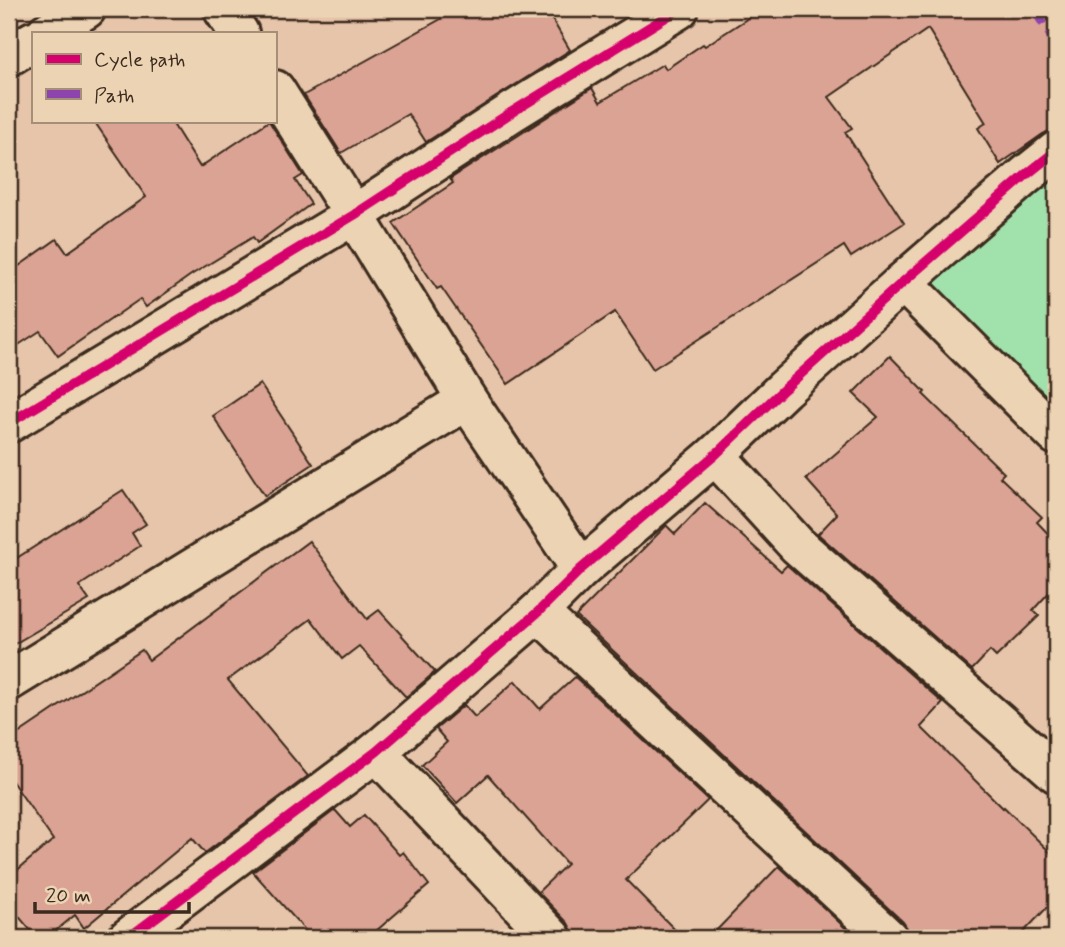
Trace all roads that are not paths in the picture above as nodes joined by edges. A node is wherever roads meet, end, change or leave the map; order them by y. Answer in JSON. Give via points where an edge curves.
{"nodes":[{"id":1,"x":86,"y":9,"type":"edge"},
{"id":2,"x":223,"y":9,"type":"edge"},
{"id":3,"x":679,"y":9,"type":"edge"},
{"id":4,"x":48,"y":32,"type":"edge"},
{"id":5,"x":238,"y":32,"type":"edge"},
{"id":6,"x":32,"y":42,"type":"edge"},
{"id":7,"x":9,"y":56,"type":"edge"},
{"id":8,"x":276,"y":92,"type":"edge"},
{"id":9,"x":1056,"y":151,"type":"edge"},
{"id":10,"x":355,"y":215,"type":"junction"},
{"id":11,"x":903,"y":282,"type":"junction"},
{"id":12,"x":467,"y":400,"type":"junction"},
{"id":13,"x":9,"y":423,"type":"edge"},
{"id":14,"x":1056,"y":435,"type":"edge"},
{"id":15,"x":715,"y":455,"type":"junction"},
{"id":16,"x":581,"y":569,"type":"junction"},
{"id":17,"x":538,"y":612,"type":"junction"},
{"id":18,"x":9,"y":681,"type":"edge"},
{"id":19,"x":376,"y":752,"type":"junction"},
{"id":20,"x":1056,"y":773,"type":"edge"},
{"id":21,"x":128,"y":938,"type":"edge"},
{"id":22,"x":552,"y":938,"type":"edge"},
{"id":23,"x":888,"y":938,"type":"edge"}],
"edges":[{"from":1,"to":4,"type":"street"},
{"from":2,"to":5,"type":"street"},
{"from":3,"to":10,"type":"street"},
{"from":6,"to":7,"type":"street"},
{"from":8,"to":10,"type":"street"},
{"from":9,"to":11,"type":"street"},
{"from":10,"to":12,"type":"street"},
{"from":10,"to":13,"type":"street"},
{"from":11,"to":14,"type":"street"},
{"from":11,"to":15,"type":"street"},
{"from":12,"to":16,"type":"street"},
{"from":12,"to":18,"type":"street"},
{"from":15,"to":16,"type":"street"},
{"from":15,"to":20,"type":"street","via":[[797,545]]},
{"from":16,"to":17,"type":"street"},
{"from":17,"to":19,"type":"street"},
{"from":17,"to":23,"type":"street"},
{"from":19,"to":21,"type":"street"},
{"from":19,"to":22,"type":"street"}]}
